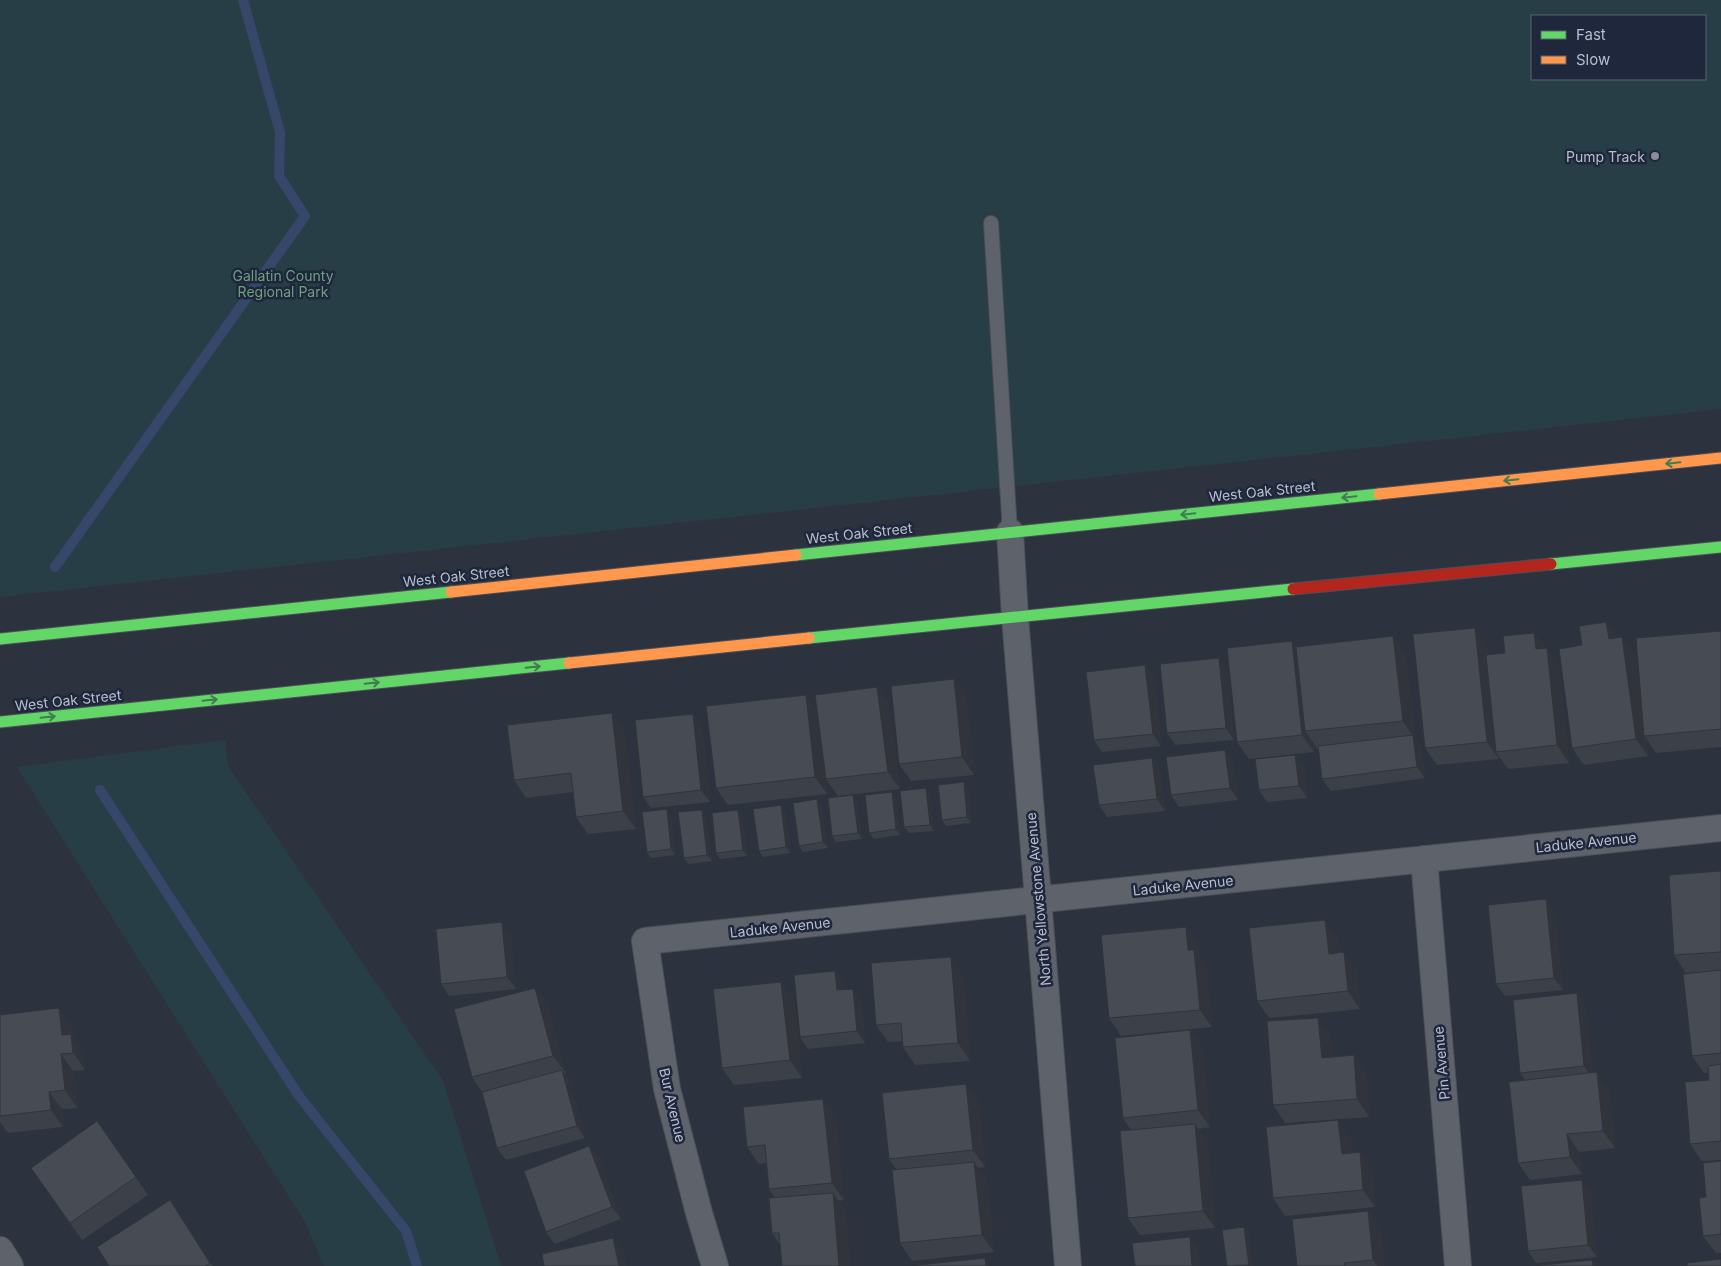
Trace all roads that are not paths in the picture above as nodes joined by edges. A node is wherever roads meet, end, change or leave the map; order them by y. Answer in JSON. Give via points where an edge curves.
{"nodes":[{"id":1,"x":991,"y":222,"type":"dead end"},
{"id":2,"x":1721,"y":458,"type":"edge"},
{"id":3,"x":1010,"y":532,"type":"junction"},
{"id":4,"x":1721,"y":547,"type":"edge"},
{"id":5,"x":1015,"y":617,"type":"junction"},
{"id":6,"x":0,"y":639,"type":"edge"},
{"id":7,"x":0,"y":722,"type":"edge"},
{"id":8,"x":1721,"y":828,"type":"edge"},
{"id":9,"x":1424,"y":860,"type":"junction"},
{"id":10,"x":1038,"y":900,"type":"junction"},
{"id":11,"x":645,"y":941,"type":"joint"},
{"id":12,"x":0,"y":1250,"type":"edge"},
{"id":13,"x":10,"y":1266,"type":"edge"},
{"id":14,"x":715,"y":1266,"type":"edge"},
{"id":15,"x":1068,"y":1266,"type":"edge"},
{"id":16,"x":1458,"y":1266,"type":"edge"}],
"edges":[{"from":1,"to":3,"type":"lane"},
{"from":2,"to":3,"type":"main road","name":"West Oak Street","one_way":true},
{"from":3,"to":5,"type":"street","name":"North Yellowstone Avenue"},
{"from":3,"to":6,"type":"main road","name":"West Oak Street"},
{"from":4,"to":5,"type":"main road","name":"West Oak Street"},
{"from":7,"to":5,"type":"main road","name":"West Oak Street","one_way":true},
{"from":5,"to":10,"type":"street","name":"North Yellowstone Avenue"},
{"from":8,"to":9,"type":"street","name":"Laduke Avenue"},
{"from":9,"to":10,"type":"street","name":"Laduke Avenue"},
{"from":9,"to":16,"type":"street","name":"Pin Avenue"},
{"from":10,"to":11,"type":"street","name":"Laduke Avenue"},
{"from":10,"to":15,"type":"street","name":"North Yellowstone Avenue"},
{"from":11,"to":14,"type":"street","name":"Bur Avenue","via":[[667,1089]]},
{"from":12,"to":13,"type":"street"}]}
